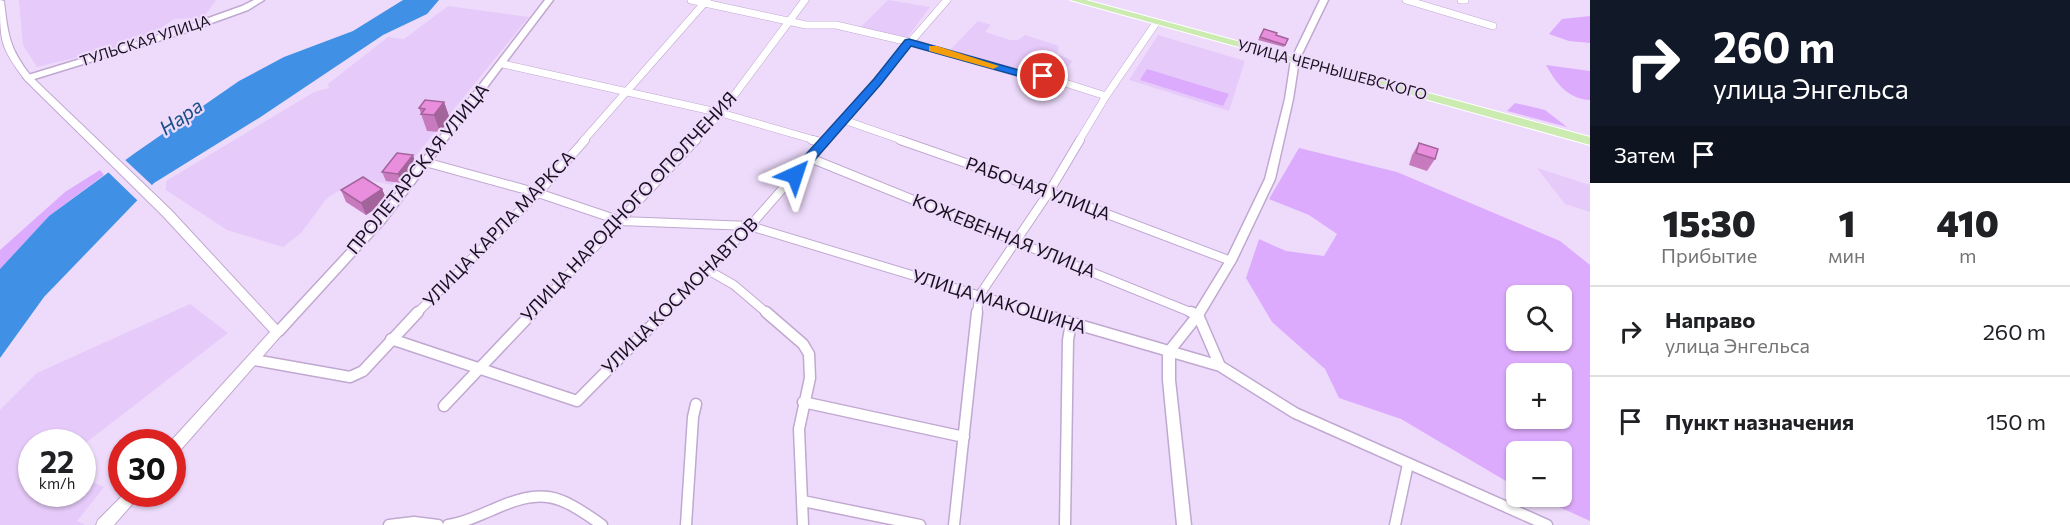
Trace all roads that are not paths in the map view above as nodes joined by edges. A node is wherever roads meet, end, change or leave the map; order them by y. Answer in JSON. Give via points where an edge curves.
{"nodes":[{"id":1,"x":260,"y":0,"type":"edge"},
{"id":2,"x":549,"y":0,"type":"edge"},
{"id":3,"x":691,"y":0,"type":"edge"},
{"id":4,"x":805,"y":0,"type":"edge"},
{"id":5,"x":947,"y":0,"type":"edge"},
{"id":6,"x":1075,"y":0,"type":"edge"},
{"id":7,"x":1324,"y":0,"type":"edge"},
{"id":8,"x":1406,"y":0,"type":"edge"},
{"id":9,"x":0,"y":1,"type":"edge"},
{"id":10,"x":706,"y":1,"type":"edge"},
{"id":11,"x":1,"y":19,"type":"edge"},
{"id":12,"x":787,"y":21,"type":"junction"},
{"id":13,"x":1156,"y":22,"type":"junction"},
{"id":14,"x":1493,"y":26,"type":"dead end"},
{"id":15,"x":909,"y":42,"type":"junction"},
{"id":16,"x":1295,"y":60,"type":"junction"},
{"id":17,"x":502,"y":64,"type":"junction"},
{"id":18,"x":28,"y":78,"type":"junction"},
{"id":19,"x":627,"y":92,"type":"junction"},
{"id":20,"x":1106,"y":96,"type":"junction"},
{"id":21,"x":721,"y":113,"type":"junction"},
{"id":22,"x":844,"y":120,"type":"junction"},
{"id":23,"x":1590,"y":141,"type":"edge"},
{"id":24,"x":824,"y":142,"type":"junction"},
{"id":25,"x":810,"y":158,"type":"junction"},
{"id":26,"x":425,"y":162,"type":"junction"},
{"id":27,"x":1049,"y":192,"type":"junction"},
{"id":28,"x":538,"y":193,"type":"junction"},
{"id":29,"x":621,"y":222,"type":"junction"},
{"id":30,"x":750,"y":226,"type":"junction"},
{"id":31,"x":1017,"y":240,"type":"junction"},
{"id":32,"x":1231,"y":261,"type":"junction"},
{"id":33,"x":706,"y":269,"type":"junction"},
{"id":34,"x":979,"y":296,"type":"junction"},
{"id":35,"x":1198,"y":315,"type":"junction"},
{"id":36,"x":1071,"y":323,"type":"junction"},
{"id":37,"x":278,"y":332,"type":"junction"},
{"id":38,"x":391,"y":339,"type":"junction"},
{"id":39,"x":1169,"y":351,"type":"junction"},
{"id":40,"x":254,"y":360,"type":"junction"},
{"id":41,"x":1220,"y":366,"type":"junction"},
{"id":42,"x":478,"y":369,"type":"junction"},
{"id":43,"x":803,"y":402,"type":"junction"},
{"id":44,"x":696,"y":404,"type":"dead end"},
{"id":45,"x":444,"y":406,"type":"dead end"},
{"id":46,"x":186,"y":435,"type":"edge"},
{"id":47,"x":964,"y":437,"type":"junction"},
{"id":48,"x":1408,"y":464,"type":"junction"},
{"id":49,"x":803,"y":501,"type":"junction"},
{"id":50,"x":121,"y":507,"type":"edge"},
{"id":51,"x":104,"y":525,"type":"edge"},
{"id":52,"x":389,"y":525,"type":"edge"},
{"id":53,"x":438,"y":525,"type":"edge"},
{"id":54,"x":448,"y":525,"type":"edge"},
{"id":55,"x":602,"y":525,"type":"edge"},
{"id":56,"x":686,"y":525,"type":"edge"},
{"id":57,"x":803,"y":525,"type":"edge"},
{"id":58,"x":920,"y":525,"type":"edge"},
{"id":59,"x":954,"y":525,"type":"edge"},
{"id":60,"x":1065,"y":525,"type":"edge"},
{"id":61,"x":1184,"y":525,"type":"edge"},
{"id":62,"x":1395,"y":525,"type":"edge"},
{"id":63,"x":1547,"y":525,"type":"edge"}],
"edges":[{"from":1,"to":18,"type":"street","name":"ТУЛЬСКАЯ УЛИЦА","via":[[178,32]]},
{"from":2,"to":17,"type":"street","name":"ПРОЛЕТАРСКАЯ УЛИЦА"},
{"from":3,"to":10,"type":"street"},
{"from":4,"to":12,"type":"street","name":"УЛИЦА НАРОДНОГО ОПОЛЧЕНИЯ"},
{"from":5,"to":15,"type":"street","name":"УЛИЦА КОСМОНАВТОВ"},
{"from":6,"to":13,"type":"main road","name":"УЛИЦА ЧЕРНЫШЕВСКОГО"},
{"from":7,"to":16,"type":"street"},
{"from":8,"to":14,"type":"street"},
{"from":9,"to":11,"type":"main road"},
{"from":10,"to":12,"type":"street"},
{"from":10,"to":19,"type":"street","name":"УЛИЦА КАРЛА МАРКСА"},
{"from":11,"to":18,"type":"main road","via":[[9,56]]},
{"from":12,"to":15,"type":"street","via":[[836,26]]},
{"from":12,"to":21,"type":"street","name":"УЛИЦА НАРОДНОГО ОПОЛЧЕНИЯ"},
{"from":13,"to":16,"type":"main road","name":"УЛИЦА ЧЕРНЫШЕВСКОГО"},
{"from":13,"to":20,"type":"street"},
{"from":15,"to":20,"type":"street"},
{"from":15,"to":22,"type":"street","name":"УЛИЦА КОСМОНАВТОВ"},
{"from":16,"to":23,"type":"main road","name":"УЛИЦА ЧЕРНЫШЕВСКОГО"},
{"from":16,"to":32,"type":"street","via":[[1270,179]]},
{"from":17,"to":19,"type":"street"},
{"from":17,"to":26,"type":"street","name":"ПРОЛЕТАРСКАЯ УЛИЦА"},
{"from":18,"to":37,"type":"main road","via":[[167,213]]},
{"from":19,"to":21,"type":"street"},
{"from":19,"to":28,"type":"street","name":"УЛИЦА КАРЛА МАРКСА"},
{"from":20,"to":27,"type":"street"},
{"from":21,"to":24,"type":"street"},
{"from":21,"to":29,"type":"street","name":"УЛИЦА НАРОДНОГО ОПОЛЧЕНИЯ"},
{"from":22,"to":24,"type":"street","name":"УЛИЦА КОСМОНАВТОВ"},
{"from":22,"to":27,"type":"street","name":"РАБОЧАЯ УЛИЦА"},
{"from":24,"to":25,"type":"street","name":"УЛИЦА КОСМОНАВТОВ"},
{"from":25,"to":30,"type":"street","name":"УЛИЦА КОСМОНАВТОВ"},
{"from":25,"to":31,"type":"street","name":"КОЖЕВЕННАЯ УЛИЦА"},
{"from":26,"to":28,"type":"street","name":"УЛИЦА МАКОШИНА"},
{"from":26,"to":37,"type":"street","name":"ПРОЛЕТАРСКАЯ УЛИЦА","via":[[381,220]]},
{"from":27,"to":31,"type":"street"},
{"from":27,"to":32,"type":"street","name":"РАБОЧАЯ УЛИЦА"},
{"from":28,"to":29,"type":"street","name":"УЛИЦА МАКОШИНА"},
{"from":28,"to":38,"type":"street","name":"УЛИЦА КАРЛА МАРКСА"},
{"from":29,"to":30,"type":"street","name":"УЛИЦА МАКОШИНА"},
{"from":29,"to":42,"type":"street","name":"УЛИЦА НАРОДНОГО ОПОЛЧЕНИЯ"},
{"from":30,"to":33,"type":"street","name":"УЛИЦА КОСМОНАВТОВ"},
{"from":30,"to":34,"type":"street","name":"УЛИЦА МАКОШИНА"},
{"from":31,"to":34,"type":"street"},
{"from":31,"to":35,"type":"street","name":"КОЖЕВЕННАЯ УЛИЦА"},
{"from":32,"to":35,"type":"street"},
{"from":33,"to":42,"type":"street","name":"УЛИЦА КОСМОНАВТОВ","via":[[577,400]]},
{"from":33,"to":43,"type":"street","via":[[734,285],[803,344],[809,354],[810,378]]},
{"from":34,"to":36,"type":"street","name":"УЛИЦА МАКОШИНА"},
{"from":34,"to":47,"type":"street"},
{"from":35,"to":39,"type":"street"},
{"from":35,"to":41,"type":"street"},
{"from":36,"to":39,"type":"street","name":"УЛИЦА МАКОШИНА"},
{"from":36,"to":60,"type":"street"},
{"from":37,"to":40,"type":"main road"},
{"from":38,"to":40,"type":"street","name":"УЛИЦА КАРЛА МАРКСА","via":[[363,371],[350,377]]},
{"from":38,"to":42,"type":"street"},
{"from":39,"to":41,"type":"street","name":"УЛИЦА МАКОШИНА"},
{"from":39,"to":61,"type":"street"},
{"from":40,"to":46,"type":"main road"},
{"from":41,"to":48,"type":"street","name":"УЛИЦА МАКОШИНА","via":[[1294,413]]},
{"from":42,"to":45,"type":"street","name":"УЛИЦА НАРОДНОГО ОПОЛЧЕНИЯ"},
{"from":43,"to":47,"type":"street"},
{"from":43,"to":49,"type":"street","via":[[799,429]]},
{"from":44,"to":56,"type":"street"},
{"from":47,"to":59,"type":"street"},
{"from":48,"to":62,"type":"street"},
{"from":48,"to":63,"type":"street","name":"УЛИЦА МАКОШИНА"},
{"from":49,"to":57,"type":"street"},
{"from":49,"to":58,"type":"street"},
{"from":50,"to":51,"type":"main road"},
{"from":52,"to":53,"type":"street"},
{"from":54,"to":55,"type":"street","via":[[462,524],[496,508],[543,494],[569,502]]}]}
